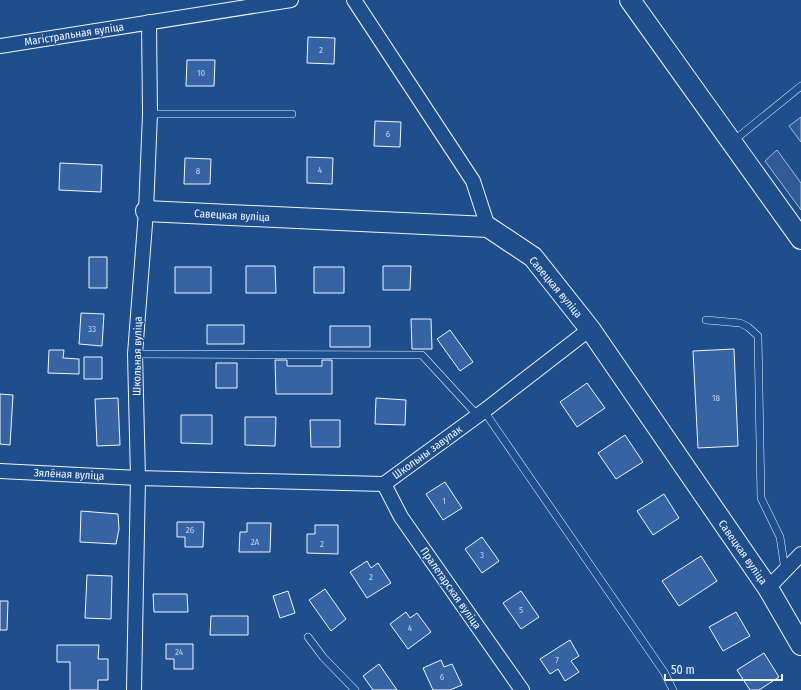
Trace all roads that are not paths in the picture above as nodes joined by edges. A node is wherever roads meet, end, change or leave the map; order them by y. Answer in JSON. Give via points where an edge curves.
{"nodes":[{"id":1,"x":291,"y":0,"type":"edge"},
{"id":2,"x":354,"y":0,"type":"edge"},
{"id":3,"x":630,"y":0,"type":"edge"},
{"id":4,"x":149,"y":22,"type":"junction"},
{"id":5,"x":0,"y":46,"type":"edge"},
{"id":6,"x":801,"y":86,"type":"edge"},
{"id":7,"x":150,"y":114,"type":"junction"},
{"id":8,"x":292,"y":114,"type":"dead end"},
{"id":9,"x":732,"y":142,"type":"junction"},
{"id":10,"x":146,"y":211,"type":"junction"},
{"id":11,"x":488,"y":227,"type":"junction"},
{"id":12,"x":801,"y":239,"type":"edge"},
{"id":13,"x":706,"y":320,"type":"dead end"},
{"id":14,"x":590,"y":329,"type":"junction"},
{"id":15,"x":135,"y":354,"type":"junction"},
{"id":16,"x":481,"y":413,"type":"junction"},
{"id":17,"x":0,"y":471,"type":"edge"},
{"id":18,"x":138,"y":478,"type":"junction"},
{"id":19,"x":384,"y":484,"type":"junction"},
{"id":20,"x":801,"y":554,"type":"edge"},
{"id":21,"x":785,"y":571,"type":"junction"},
{"id":22,"x":768,"y":588,"type":"junction"},
{"id":23,"x":308,"y":636,"type":"dead end"},
{"id":24,"x":801,"y":645,"type":"edge"},
{"id":25,"x":134,"y":690,"type":"edge"},
{"id":26,"x":355,"y":690,"type":"edge"},
{"id":27,"x":522,"y":690,"type":"edge"},
{"id":28,"x":673,"y":690,"type":"edge"}],
"edges":[{"from":1,"to":4,"type":"street","name":"Магістральная вуліца"},
{"from":2,"to":11,"type":"street","via":[[473,181]]},
{"from":3,"to":9,"type":"street"},
{"from":4,"to":5,"type":"street","name":"Магістральная вуліца"},
{"from":4,"to":7,"type":"street","name":"Школьная вуліца"},
{"from":6,"to":9,"type":"lane"},
{"from":7,"to":8,"type":"lane"},
{"from":7,"to":10,"type":"street","name":"Школьная вуліца"},
{"from":9,"to":12,"type":"street"},
{"from":10,"to":11,"type":"street","name":"Савецкая вуліца"},
{"from":10,"to":15,"type":"street","name":"Школьная вуліца"},
{"from":11,"to":14,"type":"street","name":"Савецкая вуліца","via":[[533,257]]},
{"from":13,"to":21,"type":"lane","via":[[740,323],[758,336],[761,498],[780,536]]},
{"from":14,"to":16,"type":"street","name":"Школьны завулак"},
{"from":14,"to":22,"type":"street","name":"Савецкая вуліца"},
{"from":15,"to":16,"type":"lane","via":[[422,355]]},
{"from":15,"to":18,"type":"street","name":"Школьная вуліца"},
{"from":16,"to":19,"type":"street","name":"Школьны завулак"},
{"from":16,"to":28,"type":"lane","via":[[664,672]]},
{"from":17,"to":18,"type":"street","name":"Зялёная вуліца"},
{"from":18,"to":19,"type":"street","name":"Школьны завулак"},
{"from":18,"to":25,"type":"street","name":"Школьная вуліца"},
{"from":19,"to":27,"type":"street","name":"Пралетарская вуліца","via":[[401,517]]},
{"from":20,"to":21,"type":"street"},
{"from":21,"to":22,"type":"street"},
{"from":22,"to":24,"type":"street","name":"Савецкая вуліца"},
{"from":23,"to":26,"type":"lane","via":[[323,657]]}]}
